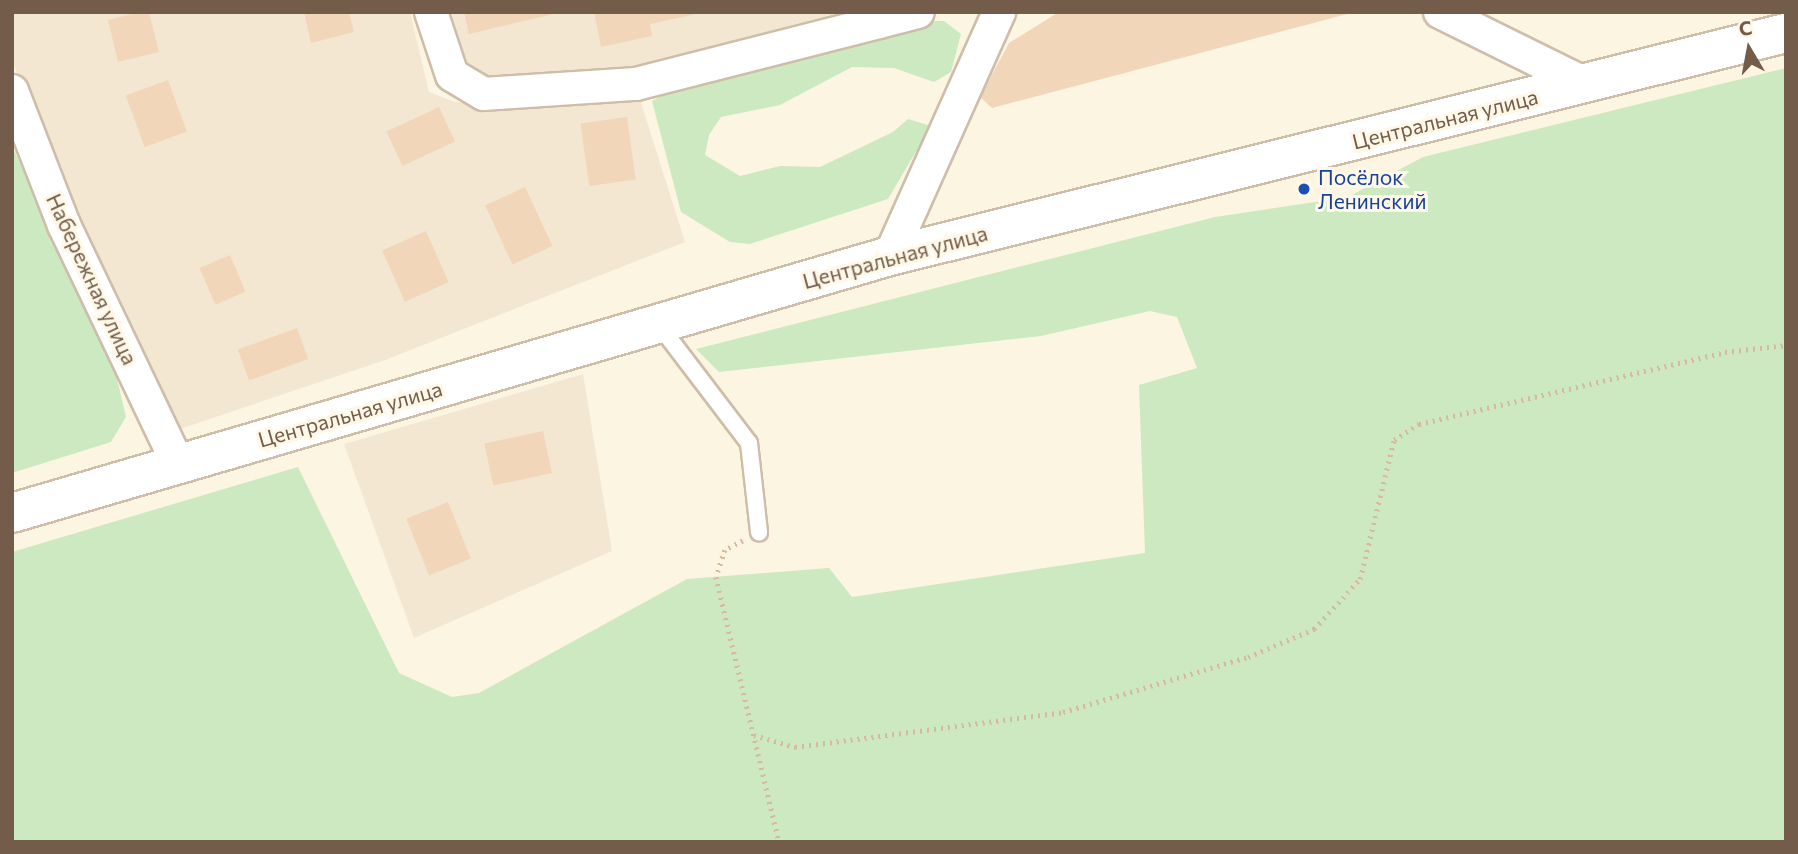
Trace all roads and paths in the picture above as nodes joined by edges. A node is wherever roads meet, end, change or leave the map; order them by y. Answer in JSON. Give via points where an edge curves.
{"nodes":[{"id":1,"x":431,"y":12,"type":"edge"},
{"id":2,"x":918,"y":12,"type":"edge"},
{"id":3,"x":999,"y":12,"type":"edge"},
{"id":4,"x":1440,"y":12,"type":"edge"},
{"id":5,"x":875,"y":17,"type":"edge"},
{"id":6,"x":1786,"y":33,"type":"edge"},
{"id":7,"x":1586,"y":84,"type":"junction"},
{"id":8,"x":12,"y":91,"type":"edge"},
{"id":9,"x":890,"y":256,"type":"junction"},
{"id":10,"x":657,"y":323,"type":"junction"},
{"id":11,"x":1786,"y":345,"type":"edge"},
{"id":12,"x":178,"y":464,"type":"junction"},
{"id":13,"x":12,"y":513,"type":"edge"},
{"id":14,"x":759,"y":532,"type":"joint"},
{"id":15,"x":754,"y":735,"type":"junction"},
{"id":16,"x":779,"y":842,"type":"edge"}],
"edges":[{"from":1,"to":5,"type":"street","via":[[452,75],[484,94],[636,83]]},
{"from":2,"to":5,"type":"street"},
{"from":3,"to":9,"type":"street"},
{"from":4,"to":7,"type":"street"},
{"from":6,"to":7,"type":"main road","name":"Центральная улица"},
{"from":7,"to":9,"type":"main road","name":"Центральная улица"},
{"from":8,"to":12,"type":"street","name":"Набережная улица","via":[[64,225]]},
{"from":9,"to":10,"type":"main road","name":"Центральная улица"},
{"from":10,"to":12,"type":"main road","name":"Центральная улица"},
{"from":10,"to":14,"type":"lane","via":[[749,443]]},
{"from":11,"to":15,"type":"path","via":[[1724,352],[1419,424],[1394,440],[1360,579],[1314,629],[1248,657],[1063,712],[795,747]]},
{"from":12,"to":13,"type":"main road","name":"Центральная улица"},
{"from":14,"to":15,"type":"path","via":[[725,550],[716,577]]},
{"from":15,"to":16,"type":"path"}]}
